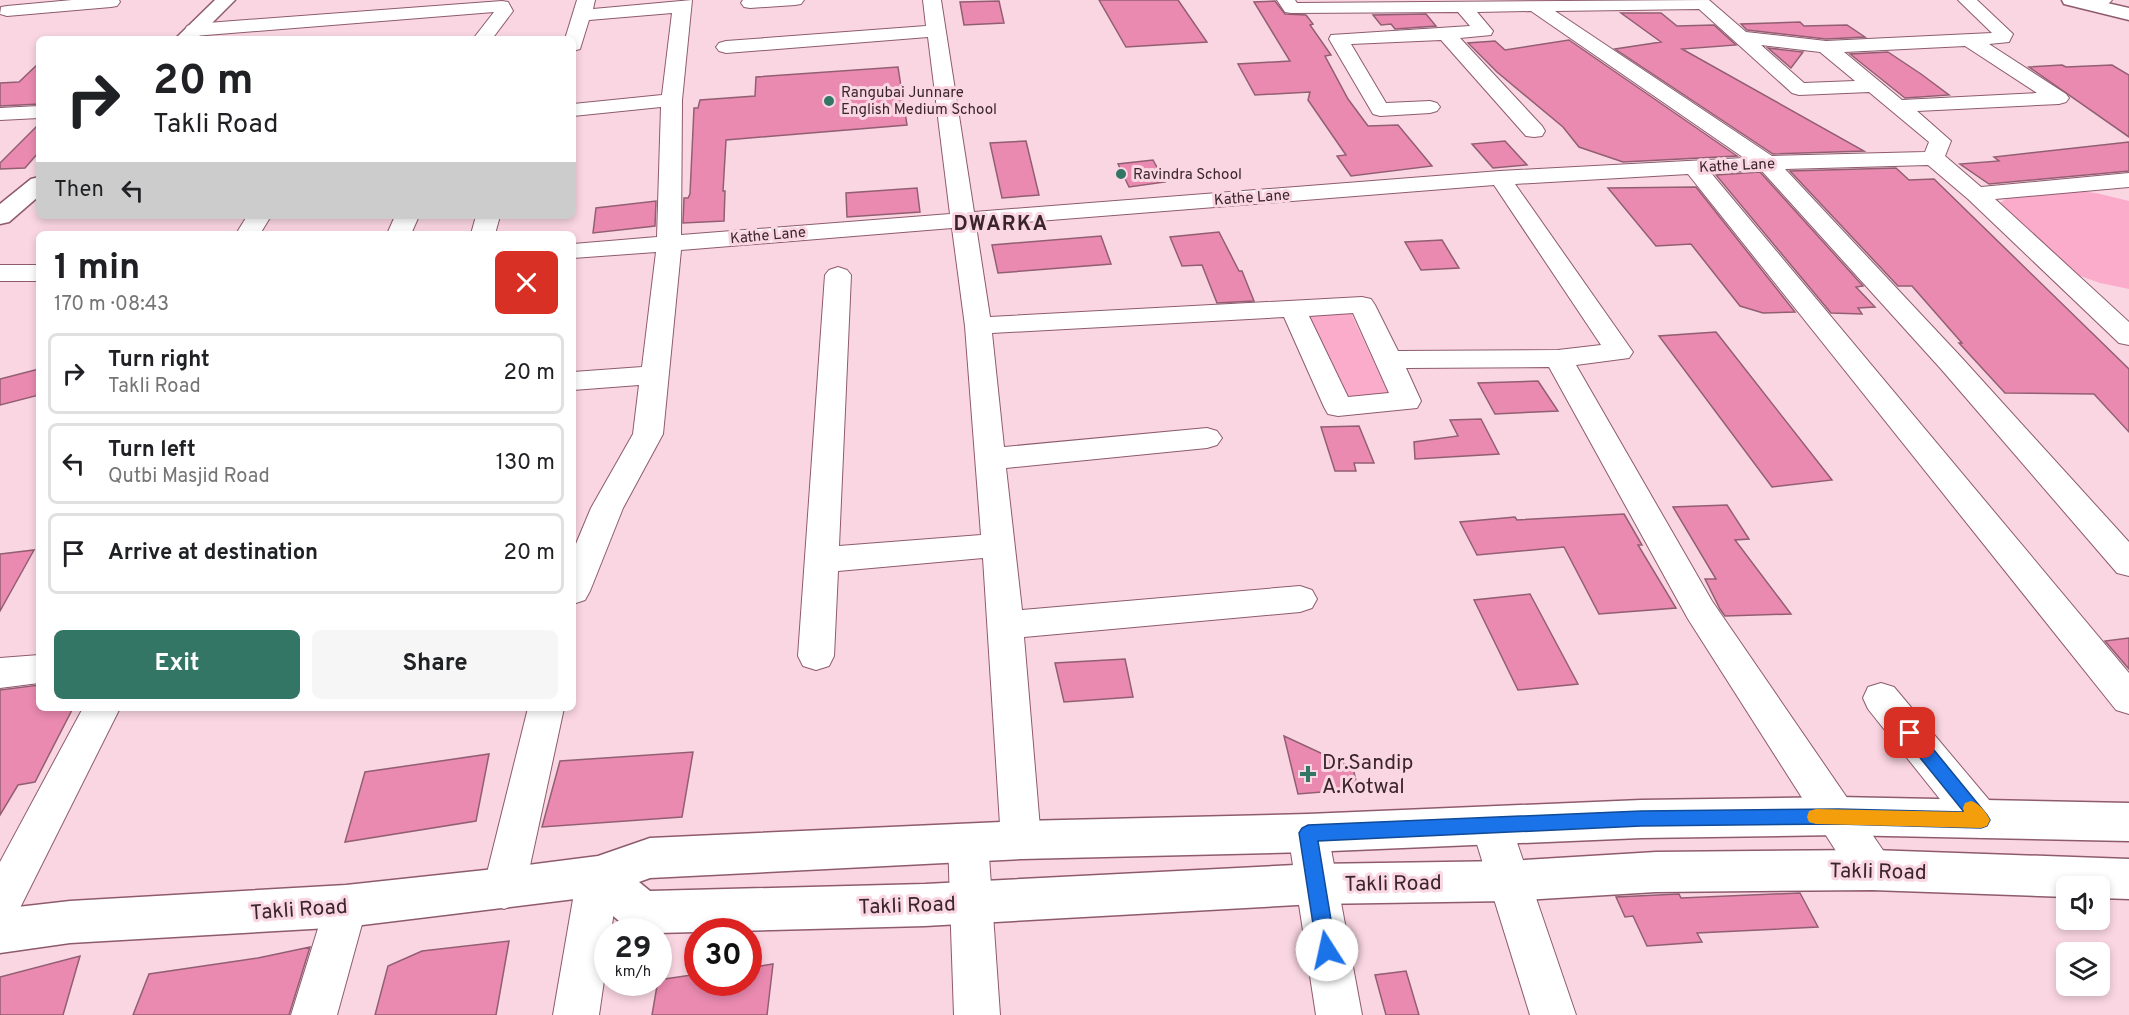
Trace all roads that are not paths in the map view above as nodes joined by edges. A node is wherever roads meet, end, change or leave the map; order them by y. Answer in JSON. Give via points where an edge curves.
{"nodes":[{"id":1,"x":226,"y":0,"type":"edge"},
{"id":2,"x":795,"y":0,"type":"edge"},
{"id":3,"x":932,"y":0,"type":"edge"},
{"id":4,"x":1286,"y":0,"type":"edge"},
{"id":5,"x":1967,"y":0,"type":"edge"},
{"id":6,"x":2071,"y":0,"type":"edge"},
{"id":7,"x":2101,"y":0,"type":"edge"},
{"id":8,"x":111,"y":2,"type":"dead end"},
{"id":9,"x":1657,"y":2,"type":"edge"},
{"id":10,"x":60,"y":3,"type":"edge"},
{"id":11,"x":683,"y":3,"type":"edge"},
{"id":12,"x":750,"y":3,"type":"dead end"},
{"id":13,"x":1432,"y":3,"type":"edge"},
{"id":14,"x":1530,"y":3,"type":"edge"},
{"id":15,"x":1463,"y":6,"type":"junction"},
{"id":16,"x":584,"y":7,"type":"edge"},
{"id":17,"x":2129,"y":8,"type":"edge"},
{"id":18,"x":7,"y":11,"type":"dead end"},
{"id":19,"x":434,"y":12,"type":"junction"},
{"id":20,"x":2129,"y":14,"type":"edge"},
{"id":21,"x":426,"y":30,"type":"dead end"},
{"id":22,"x":937,"y":31,"type":"junction"},
{"id":23,"x":1446,"y":34,"type":"junction"},
{"id":24,"x":189,"y":35,"type":"edge"},
{"id":25,"x":484,"y":36,"type":"edge"},
{"id":26,"x":576,"y":36,"type":"edge"},
{"id":27,"x":1741,"y":37,"type":"junction"},
{"id":28,"x":1969,"y":40,"type":"junction"},
{"id":29,"x":726,"y":47,"type":"dead end"},
{"id":30,"x":1826,"y":47,"type":"junction"},
{"id":31,"x":1873,"y":86,"type":"junction"},
{"id":32,"x":672,"y":100,"type":"junction"},
{"id":33,"x":1898,"y":106,"type":"junction"},
{"id":34,"x":1430,"y":107,"type":"dead end"},
{"id":35,"x":576,"y":110,"type":"edge"},
{"id":36,"x":36,"y":112,"type":"edge"},
{"id":37,"x":0,"y":114,"type":"edge"},
{"id":38,"x":1534,"y":131,"type":"dead end"},
{"id":39,"x":1933,"y":158,"type":"junction"},
{"id":40,"x":1767,"y":163,"type":"junction"},
{"id":41,"x":1694,"y":167,"type":"junction"},
{"id":42,"x":1500,"y":178,"type":"junction"},
{"id":43,"x":2129,"y":180,"type":"edge"},
{"id":44,"x":36,"y":187,"type":"edge"},
{"id":45,"x":1976,"y":194,"type":"junction"},
{"id":46,"x":0,"y":217,"type":"edge"},
{"id":47,"x":963,"y":220,"type":"junction"},
{"id":48,"x":669,"y":244,"type":"junction"},
{"id":49,"x":576,"y":250,"type":"edge"},
{"id":50,"x":0,"y":273,"type":"edge"},
{"id":51,"x":36,"y":273,"type":"edge"},
{"id":52,"x":837,"y":275,"type":"dead end"},
{"id":53,"x":1293,"y":309,"type":"junction"},
{"id":54,"x":978,"y":326,"type":"junction"},
{"id":55,"x":2129,"y":337,"type":"edge"},
{"id":56,"x":1558,"y":358,"type":"junction"},
{"id":57,"x":1388,"y":360,"type":"junction"},
{"id":58,"x":654,"y":375,"type":"junction"},
{"id":59,"x":576,"y":381,"type":"edge"},
{"id":60,"x":1207,"y":438,"type":"dead end"},
{"id":61,"x":990,"y":459,"type":"junction"},
{"id":62,"x":998,"y":545,"type":"junction"},
{"id":63,"x":821,"y":560,"type":"junction"},
{"id":64,"x":2129,"y":564,"type":"edge"},
{"id":65,"x":576,"y":583,"type":"edge"},
{"id":66,"x":1300,"y":599,"type":"dead end"},
{"id":67,"x":1006,"y":624,"type":"junction"},
{"id":68,"x":816,"y":656,"type":"dead end"},
{"id":69,"x":2114,"y":661,"type":"edge"},
{"id":70,"x":36,"y":669,"type":"edge"},
{"id":71,"x":0,"y":673,"type":"edge"},
{"id":72,"x":1881,"y":698,"type":"dead end"},
{"id":73,"x":2129,"y":699,"type":"edge"},
{"id":74,"x":100,"y":711,"type":"edge"},
{"id":75,"x":545,"y":711,"type":"edge"},
{"id":76,"x":1838,"y":816,"type":"junction"},
{"id":77,"x":1981,"y":820,"type":"junction"},
{"id":78,"x":2129,"y":822,"type":"edge"},
{"id":79,"x":1491,"y":825,"type":"junction"},
{"id":80,"x":1308,"y":833,"type":"junction"},
{"id":81,"x":1021,"y":840,"type":"junction"},
{"id":82,"x":968,"y":842,"type":"junction"},
{"id":83,"x":1872,"y":870,"type":"junction"},
{"id":84,"x":598,"y":876,"type":"junction"},
{"id":85,"x":2129,"y":879,"type":"edge"},
{"id":86,"x":1509,"y":881,"type":"junction"},
{"id":87,"x":1315,"y":884,"type":"junction"},
{"id":88,"x":504,"y":889,"type":"junction"},
{"id":89,"x":971,"y":903,"type":"junction"},
{"id":90,"x":0,"y":904,"type":"edge"},
{"id":91,"x":346,"y":906,"type":"junction"},
{"id":92,"x":0,"y":931,"type":"edge"},
{"id":93,"x":314,"y":1015,"type":"edge"},
{"id":94,"x":576,"y":1015,"type":"edge"},
{"id":95,"x":977,"y":1015,"type":"edge"},
{"id":96,"x":1339,"y":1015,"type":"edge"},
{"id":97,"x":1553,"y":1015,"type":"edge"}],
"edges":[{"from":1,"to":24,"type":"main road"},
{"from":2,"to":12,"type":"street"},
{"from":3,"to":22,"type":"street"},
{"from":4,"to":13,"type":"street","via":[[1291,8]]},
{"from":5,"to":28,"type":"street","via":[[2004,34],[2002,38]]},
{"from":6,"to":20,"type":"main road"},
{"from":7,"to":17,"type":"main road"},
{"from":8,"to":10,"type":"street"},
{"from":9,"to":14,"type":"street"},
{"from":9,"to":27,"type":"street","via":[[1703,4]]},
{"from":10,"to":18,"type":"street"},
{"from":11,"to":16,"type":"street"},
{"from":11,"to":32,"type":"street"},
{"from":13,"to":15,"type":"street"},
{"from":14,"to":15,"type":"street"},
{"from":14,"to":40,"type":"street"},
{"from":15,"to":23,"type":"street","via":[[1484,31]]},
{"from":16,"to":26,"type":"street"},
{"from":19,"to":21,"type":"street"},
{"from":19,"to":24,"type":"street"},
{"from":19,"to":25,"type":"street","via":[[502,6],[504,11]]},
{"from":22,"to":29,"type":"street"},
{"from":22,"to":47,"type":"street"},
{"from":23,"to":34,"type":"street","via":[[1338,39],[1380,110]]},
{"from":23,"to":38,"type":"street"},
{"from":27,"to":30,"type":"street"},
{"from":27,"to":31,"type":"street","via":[[1799,88]]},
{"from":28,"to":30,"type":"street"},
{"from":28,"to":33,"type":"street","via":[[2059,98]]},
{"from":30,"to":31,"type":"street"},
{"from":31,"to":33,"type":"street"},
{"from":32,"to":35,"type":"street"},
{"from":32,"to":48,"type":"street"},
{"from":33,"to":39,"type":"street","via":[[1940,141]]},
{"from":36,"to":37,"type":"street"},
{"from":39,"to":40,"type":"street","name":"Kathe Lane"},
{"from":39,"to":45,"type":"street"},
{"from":40,"to":41,"type":"street","name":"Kathe Lane"},
{"from":40,"to":64,"type":"street"},
{"from":41,"to":42,"type":"street","name":"Kathe Lane"},
{"from":41,"to":69,"type":"street"},
{"from":42,"to":47,"type":"street","name":"Kathe Lane"},
{"from":42,"to":56,"type":"street","via":[[1618,352]]},
{"from":43,"to":45,"type":"street"},
{"from":44,"to":46,"type":"main road"},
{"from":45,"to":55,"type":"street"},
{"from":47,"to":48,"type":"street","name":"Kathe Lane"},
{"from":47,"to":54,"type":"street"},
{"from":48,"to":49,"type":"street","name":"Kathe Lane"},
{"from":48,"to":58,"type":"street"},
{"from":50,"to":51,"type":"street"},
{"from":52,"to":63,"type":"street"},
{"from":53,"to":54,"type":"street"},
{"from":53,"to":57,"type":"street","via":[[1362,305]]},
{"from":53,"to":57,"type":"street","via":[[1338,407],[1407,401]]},
{"from":54,"to":61,"type":"street"},
{"from":56,"to":57,"type":"street"},
{"from":56,"to":76,"type":"street","via":[[1700,610]]},
{"from":58,"to":59,"type":"street"},
{"from":58,"to":65,"type":"street","via":[[648,434],[606,508]]},
{"from":60,"to":61,"type":"street"},
{"from":61,"to":62,"type":"street"},
{"from":62,"to":63,"type":"street"},
{"from":62,"to":67,"type":"street"},
{"from":63,"to":68,"type":"street"},
{"from":66,"to":67,"type":"street"},
{"from":67,"to":81,"type":"street"},
{"from":69,"to":73,"type":"street"},
{"from":70,"to":71,"type":"street"},
{"from":72,"to":77,"type":"street"},
{"from":74,"to":90,"type":"street"},
{"from":75,"to":88,"type":"street"},
{"from":76,"to":77,"type":"main road","name":"Takli Road"},
{"from":76,"to":79,"type":"main road","name":"Takli Road"},
{"from":76,"to":83,"type":"street"},
{"from":77,"to":78,"type":"main road","name":"Takli Road"},
{"from":79,"to":80,"type":"main road","name":"Takli Road"},
{"from":79,"to":86,"type":"street"},
{"from":80,"to":81,"type":"main road","name":"Takli Road"},
{"from":80,"to":87,"type":"street"},
{"from":81,"to":82,"type":"main road","name":"Takli Road"},
{"from":82,"to":84,"type":"main road","name":"Takli Road","via":[[650,858]]},
{"from":82,"to":89,"type":"street"},
{"from":83,"to":85,"type":"main road","name":"Takli Road"},
{"from":83,"to":86,"type":"main road","name":"Takli Road","via":[[1656,872]]},
{"from":84,"to":88,"type":"main road","name":"Takli Road"},
{"from":84,"to":89,"type":"main road","name":"Takli Road","via":[[642,912]]},
{"from":84,"to":94,"type":"street"},
{"from":86,"to":87,"type":"main road","name":"Takli Road"},
{"from":86,"to":97,"type":"street"},
{"from":87,"to":89,"type":"main road","name":"Takli Road"},
{"from":87,"to":96,"type":"street"},
{"from":88,"to":91,"type":"main road","name":"Takli Road"},
{"from":89,"to":95,"type":"street"},
{"from":91,"to":92,"type":"main road","name":"Takli Road","via":[[70,922]]},
{"from":91,"to":93,"type":"street"}]}
